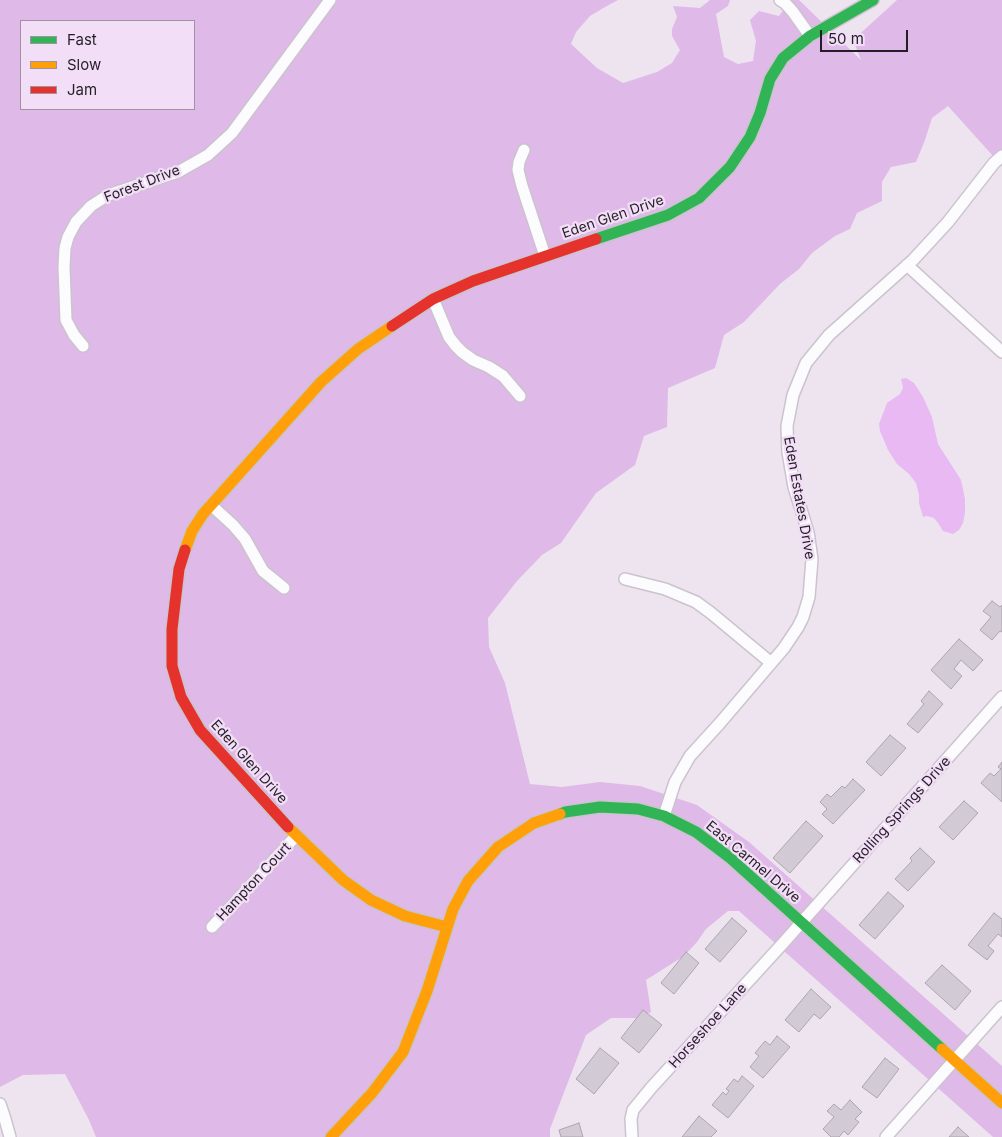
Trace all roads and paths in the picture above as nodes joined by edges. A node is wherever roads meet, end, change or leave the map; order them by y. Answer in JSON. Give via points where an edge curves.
{"nodes":[{"id":1,"x":330,"y":0,"type":"edge"},
{"id":2,"x":780,"y":0,"type":"edge"},
{"id":3,"x":873,"y":0,"type":"edge"},
{"id":4,"x":810,"y":36,"type":"junction"},
{"id":5,"x":524,"y":150,"type":"dead end"},
{"id":6,"x":1002,"y":156,"type":"edge"},
{"id":7,"x":545,"y":256,"type":"junction"},
{"id":8,"x":907,"y":265,"type":"junction"},
{"id":9,"x":433,"y":299,"type":"junction"},
{"id":10,"x":83,"y":346,"type":"dead end"},
{"id":11,"x":1002,"y":352,"type":"edge"},
{"id":12,"x":520,"y":396,"type":"dead end"},
{"id":13,"x":211,"y":505,"type":"junction"},
{"id":14,"x":625,"y":579,"type":"dead end"},
{"id":15,"x":284,"y":588,"type":"dead end"},
{"id":16,"x":770,"y":662,"type":"junction"},
{"id":17,"x":1002,"y":697,"type":"edge"},
{"id":18,"x":664,"y":816,"type":"junction"},
{"id":19,"x":296,"y":836,"type":"junction"},
{"id":20,"x":801,"y":922,"type":"junction"},
{"id":21,"x":447,"y":926,"type":"junction"},
{"id":22,"x":212,"y":927,"type":"dead end"},
{"id":23,"x":1002,"y":1007,"type":"edge"},
{"id":24,"x":955,"y":1061,"type":"junction"},
{"id":25,"x":1002,"y":1103,"type":"edge"},
{"id":26,"x":0,"y":1104,"type":"edge"},
{"id":27,"x":10,"y":1137,"type":"edge"},
{"id":28,"x":332,"y":1137,"type":"edge"},
{"id":29,"x":632,"y":1137,"type":"edge"},
{"id":30,"x":886,"y":1137,"type":"edge"}],
"edges":[{"from":1,"to":10,"type":"street","name":"Forest Drive","via":[[232,133],[208,155],[178,172],[108,195],[91,206],[76,222],[68,237],[64,267],[66,320]]},
{"from":2,"to":4,"type":"street"},
{"from":3,"to":4,"type":"street","name":"Eden Glen Drive"},
{"from":4,"to":7,"type":"street","name":"Eden Glen Drive","via":[[784,58],[770,78],[750,137],[730,167],[699,198],[668,215]]},
{"from":5,"to":7,"type":"street","via":[[518,170]]},
{"from":6,"to":8,"type":"street","name":"Eden Estates Drive","via":[[948,222]]},
{"from":7,"to":9,"type":"street","name":"Eden Glen Drive","via":[[473,280]]},
{"from":8,"to":11,"type":"street"},
{"from":8,"to":16,"type":"street","name":"Eden Estates Drive","via":[[829,336],[806,363],[793,395],[786,426],[788,452],[794,487],[808,532],[812,568],[809,598],[798,628]]},
{"from":9,"to":12,"type":"street","via":[[456,346],[473,360],[503,376]]},
{"from":9,"to":13,"type":"street","name":"Eden Glen Drive","via":[[358,349],[321,382]]},
{"from":13,"to":15,"type":"street","via":[[245,539],[262,570]]},
{"from":13,"to":19,"type":"street","name":"Eden Glen Drive","via":[[192,531],[179,569],[172,629],[172,666],[181,697],[200,730]]},
{"from":14,"to":16,"type":"street","via":[[665,589],[696,602]]},
{"from":16,"to":18,"type":"street","name":"Eden Estates Drive","via":[[690,756],[676,782]]},
{"from":17,"to":20,"type":"street","name":"Rolling Springs Drive"},
{"from":18,"to":20,"type":"street","name":"East Carmel Drive","via":[[696,832],[729,857]]},
{"from":18,"to":21,"type":"street","name":"East Carmel Drive","via":[[638,809],[600,807],[565,812],[534,822],[498,847],[468,880]]},
{"from":19,"to":21,"type":"street","name":"Eden Glen Drive","via":[[343,880],[371,900],[405,916]]},
{"from":19,"to":22,"type":"street","name":"Hampton Court"},
{"from":20,"to":24,"type":"street","name":"East Carmel Drive"},
{"from":20,"to":29,"type":"street","name":"Horseshoe Lane","via":[[651,1088],[634,1110]]},
{"from":21,"to":28,"type":"street","name":"East Carmel Drive","via":[[427,991],[403,1052]]},
{"from":23,"to":24,"type":"street"},
{"from":24,"to":25,"type":"street","name":"East Carmel Drive"},
{"from":24,"to":30,"type":"street"},
{"from":26,"to":27,"type":"street"}]}
